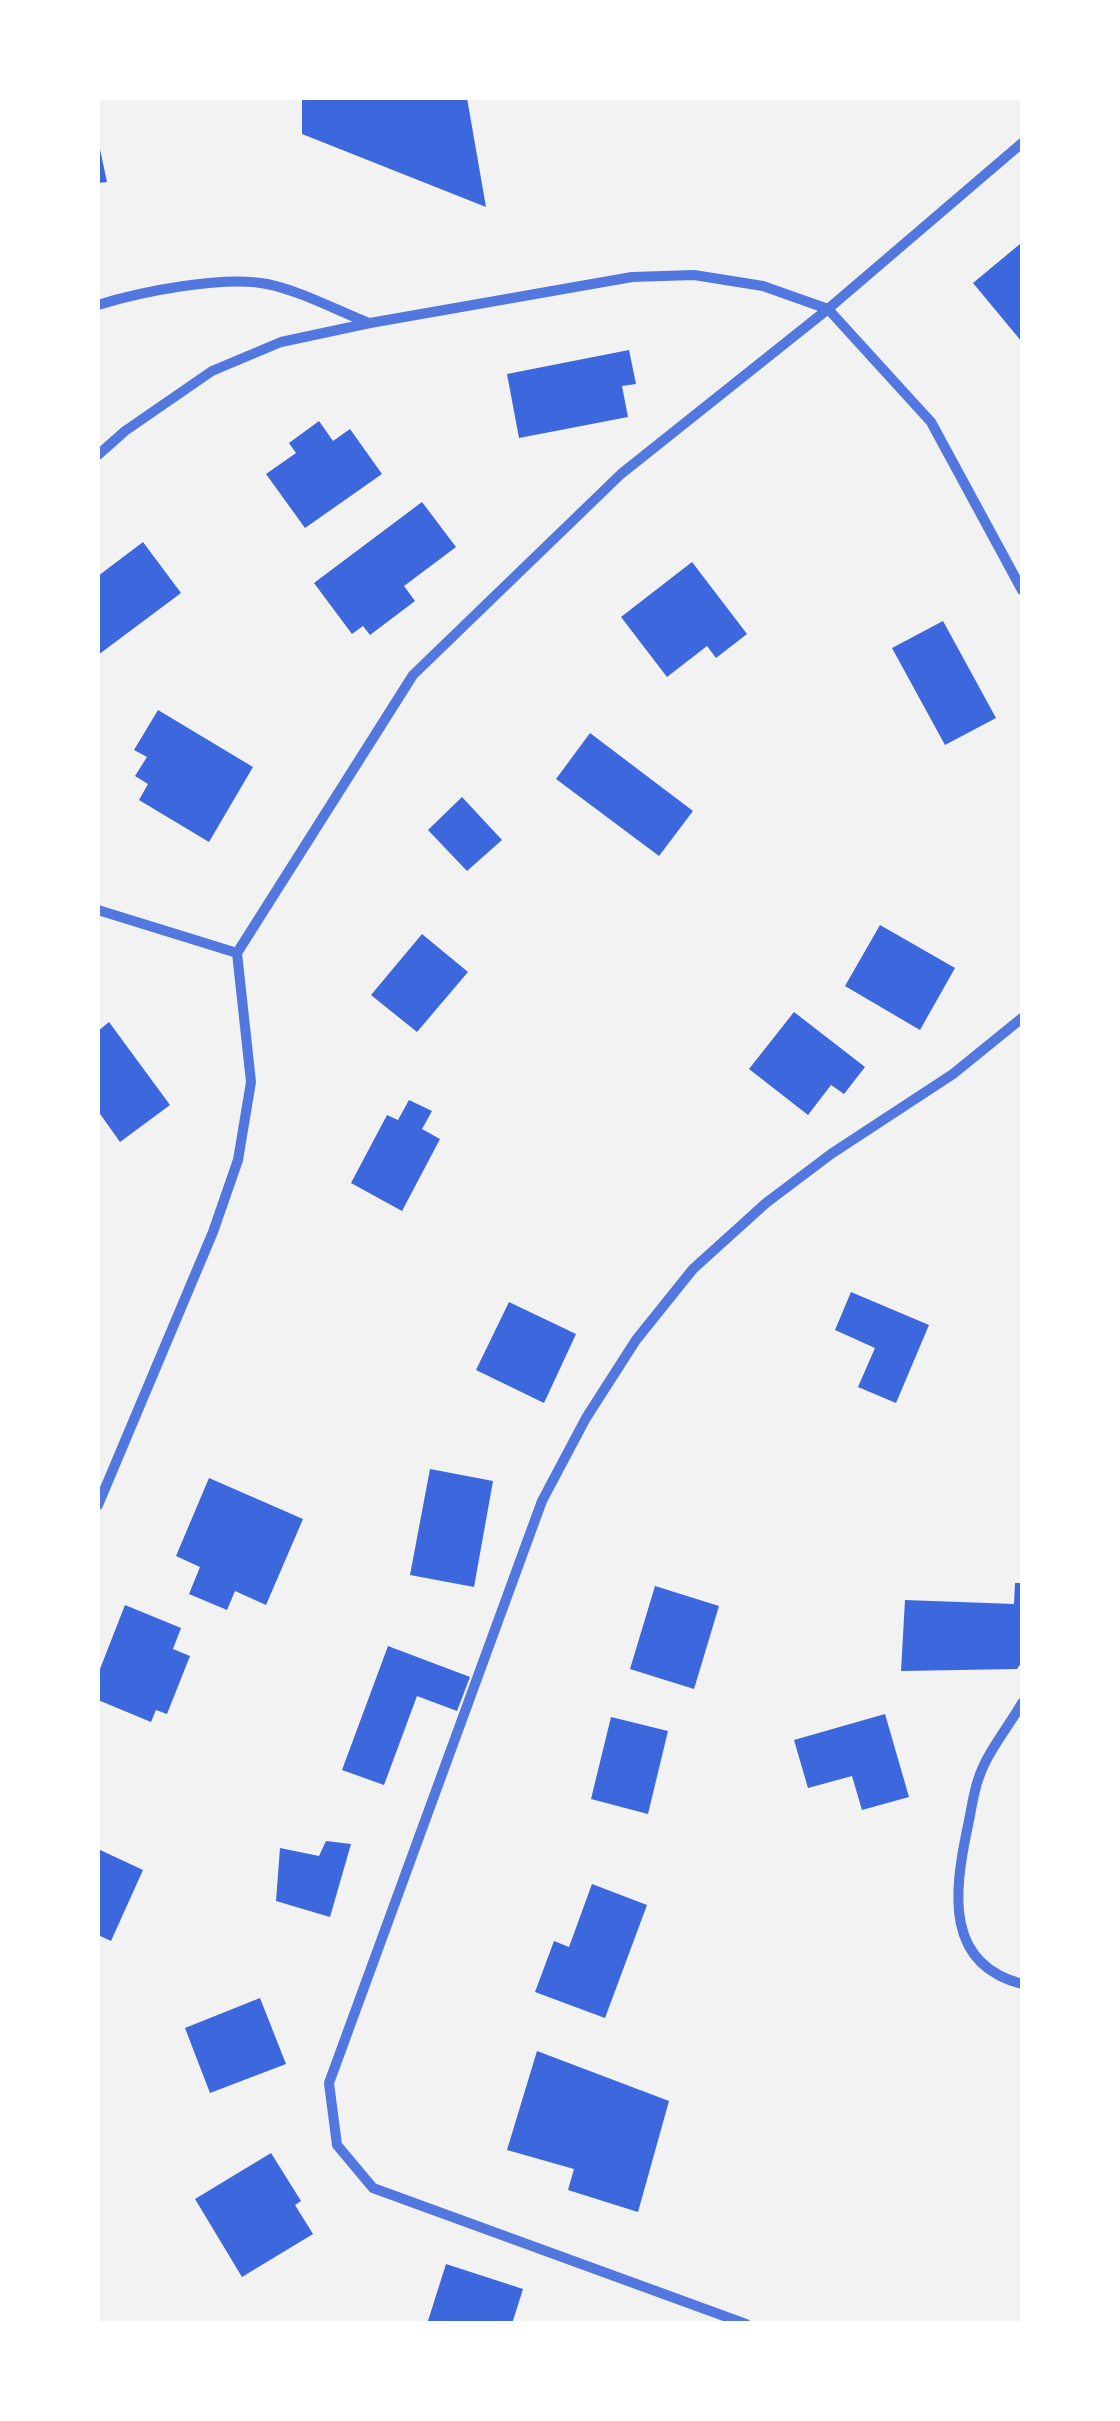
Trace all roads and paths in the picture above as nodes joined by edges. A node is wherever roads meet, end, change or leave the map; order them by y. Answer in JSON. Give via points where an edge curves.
{"nodes":[{"id":1,"x":1022,"y":143,"type":"edge"},
{"id":2,"x":98,"y":304,"type":"edge"},
{"id":3,"x":828,"y":310,"type":"junction"},
{"id":4,"x":370,"y":323,"type":"junction"},
{"id":5,"x":98,"y":456,"type":"edge"},
{"id":6,"x":1022,"y":590,"type":"edge"},
{"id":7,"x":98,"y":910,"type":"edge"},
{"id":8,"x":236,"y":953,"type":"junction"},
{"id":9,"x":1022,"y":1018,"type":"edge"},
{"id":10,"x":98,"y":1505,"type":"edge"},
{"id":11,"x":1022,"y":1703,"type":"edge"},
{"id":12,"x":1022,"y":1984,"type":"edge"},
{"id":13,"x":746,"y":2324,"type":"edge"}],
"edges":[{"from":1,"to":3,"type":"street"},
{"from":2,"to":4,"type":"street","via":[[204,283],[265,283]]},
{"from":3,"to":4,"type":"street","via":[[763,286],[694,275],[632,277]]},
{"from":3,"to":6,"type":"street","via":[[932,422]]},
{"from":3,"to":8,"type":"street","via":[[621,474],[413,674]]},
{"from":4,"to":5,"type":"street","via":[[281,342],[212,371]]},
{"from":7,"to":8,"type":"street"},
{"from":8,"to":10,"type":"street","via":[[251,1082],[238,1160]]},
{"from":9,"to":13,"type":"street","via":[[954,1074],[766,1203],[693,1269],[636,1340],[542,1500],[329,2083],[337,2145],[373,2188]]},
{"from":11,"to":12,"type":"street","via":[[979,1775],[958,1871],[957,1908],[964,1941],[984,1966]]}]}
